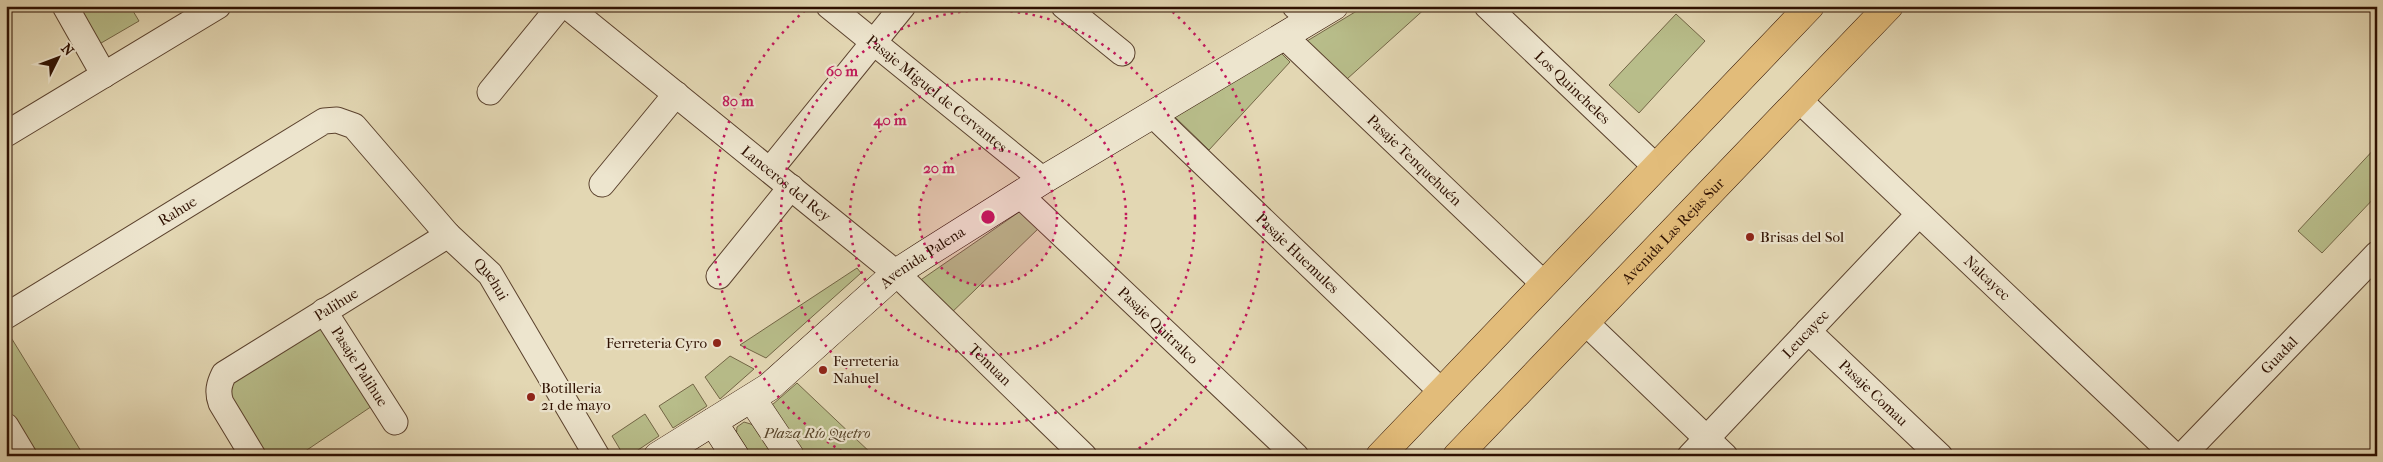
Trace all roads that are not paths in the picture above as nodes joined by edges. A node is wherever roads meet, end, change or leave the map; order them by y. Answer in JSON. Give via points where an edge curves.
{"nodes":[{"id":1,"x":65,"y":6,"type":"edge"},
{"id":2,"x":218,"y":6,"type":"edge"},
{"id":3,"x":560,"y":6,"type":"edge"},
{"id":4,"x":567,"y":6,"type":"edge"},
{"id":5,"x":829,"y":6,"type":"edge"},
{"id":6,"x":903,"y":6,"type":"edge"},
{"id":7,"x":1064,"y":6,"type":"edge"},
{"id":8,"x":1334,"y":6,"type":"edge"},
{"id":9,"x":1487,"y":6,"type":"edge"},
{"id":10,"x":1810,"y":6,"type":"edge"},
{"id":11,"x":1889,"y":6,"type":"edge"},
{"id":12,"x":1303,"y":13,"type":"edge"},
{"id":13,"x":1284,"y":36,"type":"junction"},
{"id":14,"x":874,"y":42,"type":"junction"},
{"id":15,"x":1122,"y":53,"type":"dead end"},
{"id":16,"x":104,"y":75,"type":"junction"},
{"id":17,"x":490,"y":92,"type":"dead end"},
{"id":18,"x":676,"y":94,"type":"junction"},
{"id":19,"x":1799,"y":100,"type":"junction"},
{"id":20,"x":1153,"y":115,"type":"junction"},
{"id":21,"x":354,"y":126,"type":"joint"},
{"id":22,"x":6,"y":134,"type":"edge"},
{"id":23,"x":1656,"y":167,"type":"junction"},
{"id":24,"x":770,"y":170,"type":"junction"},
{"id":25,"x":1043,"y":180,"type":"junction"},
{"id":26,"x":602,"y":184,"type":"dead end"},
{"id":27,"x":790,"y":187,"type":"junction"},
{"id":28,"x":1020,"y":195,"type":"junction"},
{"id":29,"x":1920,"y":214,"type":"junction"},
{"id":30,"x":448,"y":235,"type":"junction"},
{"id":31,"x":2373,"y":268,"type":"edge"},
{"id":32,"x":896,"y":273,"type":"junction"},
{"id":33,"x":719,"y":276,"type":"dead end"},
{"id":34,"x":1544,"y":284,"type":"junction"},
{"id":35,"x":324,"y":311,"type":"junction"},
{"id":36,"x":6,"y":316,"type":"edge"},
{"id":37,"x":1585,"y":322,"type":"junction"},
{"id":38,"x":1808,"y":331,"type":"junction"},
{"id":39,"x":1442,"y":391,"type":"junction"},
{"id":40,"x":752,"y":399,"type":"junction"},
{"id":41,"x":395,"y":422,"type":"dead end"},
{"id":42,"x":713,"y":422,"type":"junction"},
{"id":43,"x":6,"y":426,"type":"edge"},
{"id":44,"x":1707,"y":438,"type":"junction"},
{"id":45,"x":24,"y":456,"type":"edge"},
{"id":46,"x":253,"y":456,"type":"edge"},
{"id":47,"x":597,"y":456,"type":"edge"},
{"id":48,"x":658,"y":456,"type":"edge"},
{"id":49,"x":735,"y":456,"type":"edge"},
{"id":50,"x":790,"y":456,"type":"edge"},
{"id":51,"x":1084,"y":456,"type":"edge"},
{"id":52,"x":1296,"y":456,"type":"edge"},
{"id":53,"x":1380,"y":456,"type":"edge"},
{"id":54,"x":1457,"y":456,"type":"edge"},
{"id":55,"x":1690,"y":456,"type":"edge"},
{"id":56,"x":1726,"y":456,"type":"edge"},
{"id":57,"x":1940,"y":456,"type":"edge"},
{"id":58,"x":2175,"y":456,"type":"edge"},
{"id":59,"x":2182,"y":456,"type":"edge"}],
"edges":[{"from":1,"to":16,"type":"street"},
{"from":2,"to":16,"type":"street"},
{"from":3,"to":17,"type":"street"},
{"from":4,"to":18,"type":"street","name":"Lanceros del Rey"},
{"from":5,"to":14,"type":"street","name":"Pasaje Miguel de Cervantes"},
{"from":6,"to":14,"type":"street"},
{"from":7,"to":15,"type":"street"},
{"from":8,"to":12,"type":"street","name":"Avenida Palena"},
{"from":9,"to":23,"type":"street","name":"Los Quincheles"},
{"from":10,"to":23,"type":"main road"},
{"from":11,"to":19,"type":"main road","name":"Avenida Las Rejas Sur"},
{"from":12,"to":13,"type":"street","name":"Avenida Palena"},
{"from":13,"to":20,"type":"street","name":"Avenida Palena"},
{"from":13,"to":34,"type":"street","name":"Pasaje Tenquehuén"},
{"from":14,"to":24,"type":"street"},
{"from":14,"to":25,"type":"street","name":"Pasaje Miguel de Cervantes"},
{"from":16,"to":22,"type":"street"},
{"from":18,"to":24,"type":"street","name":"Lanceros del Rey"},
{"from":18,"to":26,"type":"street"},
{"from":19,"to":29,"type":"street","name":"Nalcayec"},
{"from":19,"to":37,"type":"main road","name":"Avenida Las Rejas Sur"},
{"from":20,"to":25,"type":"street","name":"Avenida Palena"},
{"from":20,"to":39,"type":"street","name":"Pasaje Huemules"},
{"from":21,"to":30,"type":"street","name":"Quehui"},
{"from":21,"to":36,"type":"street","name":"Rahue","via":[[337,120],[324,121]]},
{"from":23,"to":34,"type":"main road"},
{"from":24,"to":27,"type":"street","name":"Lanceros del Rey"},
{"from":25,"to":28,"type":"street","name":"Avenida Palena"},
{"from":27,"to":32,"type":"street","name":"Lanceros del Rey"},
{"from":27,"to":33,"type":"street"},
{"from":28,"to":32,"type":"street","name":"Avenida Palena"},
{"from":28,"to":52,"type":"street","name":"Pasaje Quitralco"},
{"from":29,"to":38,"type":"street","name":"Leucayec"},
{"from":29,"to":58,"type":"street","name":"Nalcayec"},
{"from":30,"to":35,"type":"street","name":"Palihue"},
{"from":30,"to":47,"type":"street","name":"Quehui","via":[[490,274]]},
{"from":31,"to":59,"type":"street","name":"Guadal"},
{"from":32,"to":40,"type":"street","name":"Avenida Palena","via":[[784,375]]},
{"from":32,"to":51,"type":"street","name":"Temuan"},
{"from":34,"to":39,"type":"main road"},
{"from":35,"to":41,"type":"street","name":"Pasaje Palihue"},
{"from":35,"to":46,"type":"street","name":"Palihue","via":[[224,374],[218,396]]},
{"from":37,"to":44,"type":"street"},
{"from":37,"to":54,"type":"main road","name":"Avenida Las Rejas Sur"},
{"from":38,"to":44,"type":"street","name":"Leucayec"},
{"from":38,"to":57,"type":"street","name":"Pasaje Comau"},
{"from":39,"to":53,"type":"main road"},
{"from":40,"to":42,"type":"street","name":"Avenida Palena"},
{"from":40,"to":50,"type":"street"},
{"from":42,"to":48,"type":"street","name":"Avenida Palena"},
{"from":42,"to":49,"type":"street"},
{"from":43,"to":45,"type":"street"},
{"from":44,"to":55,"type":"street","name":"Leucayec"},
{"from":44,"to":56,"type":"street"}]}
